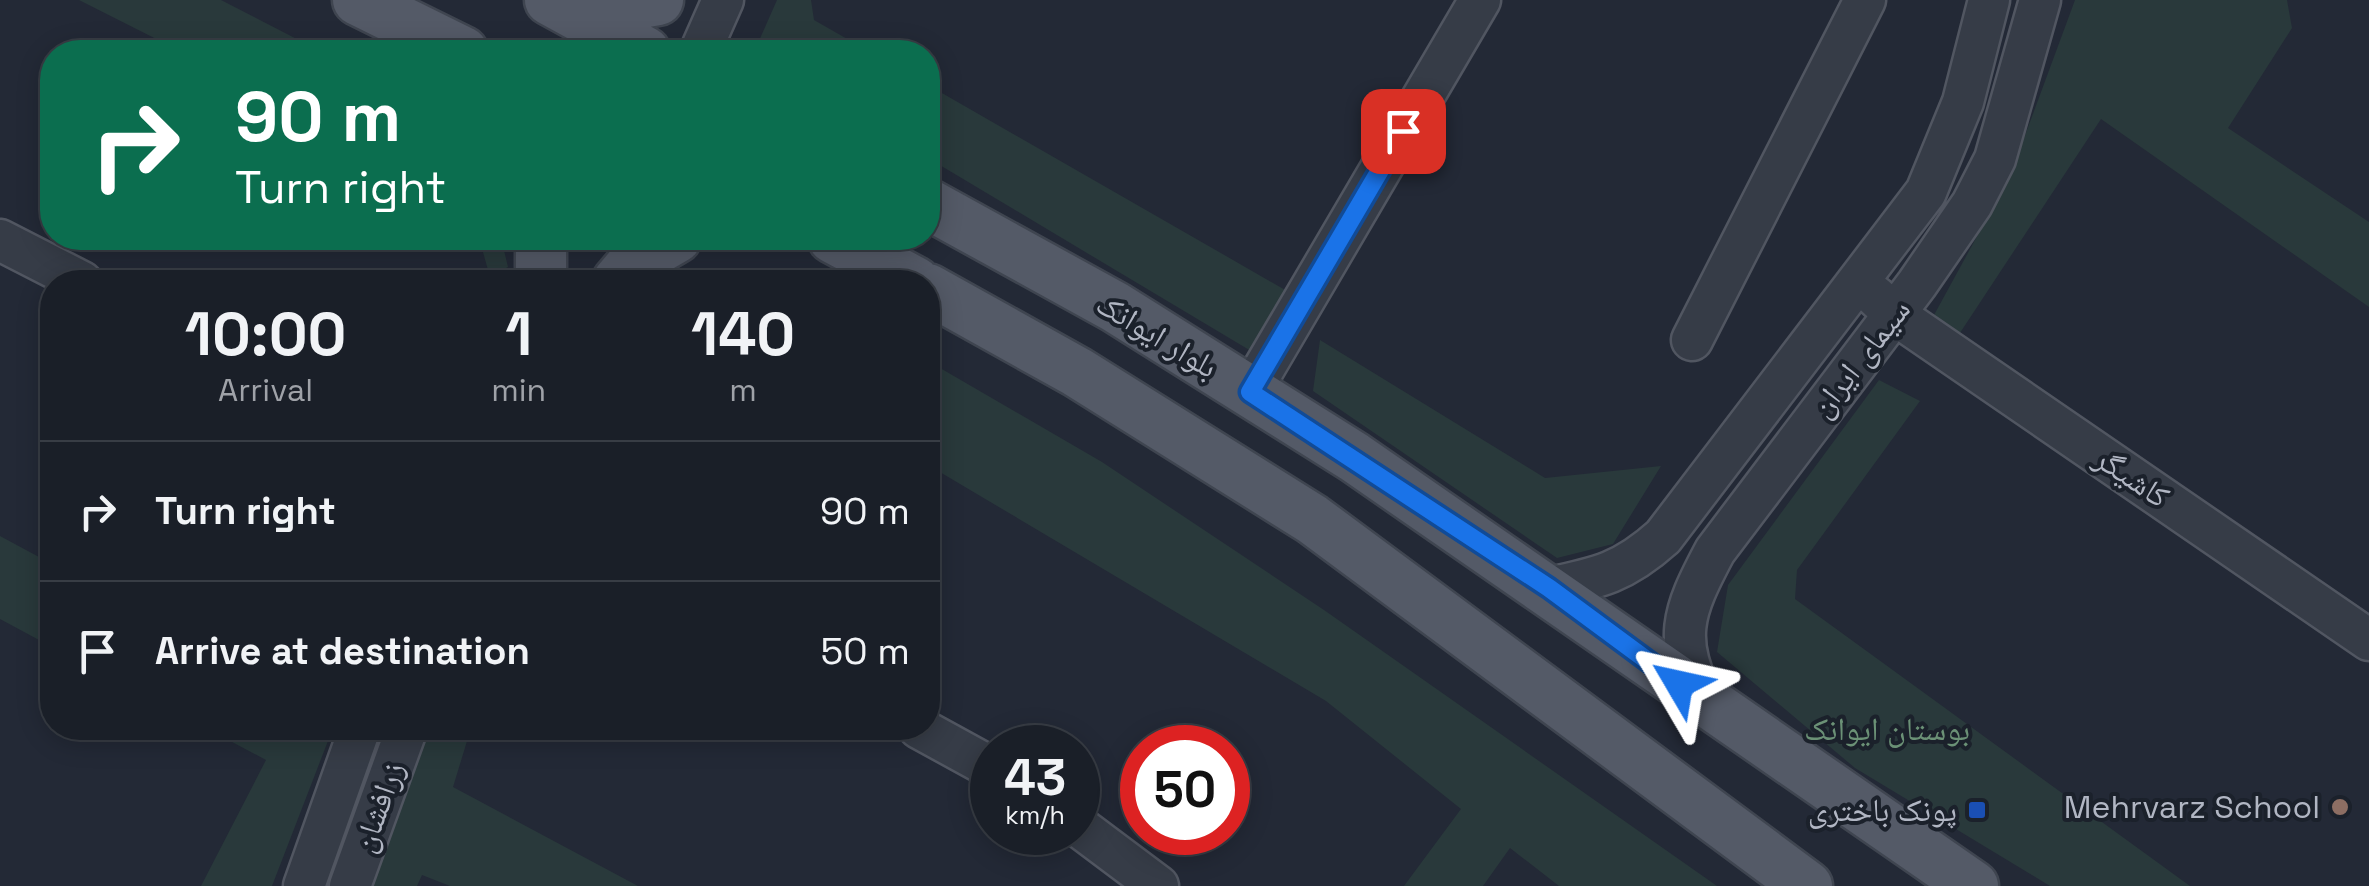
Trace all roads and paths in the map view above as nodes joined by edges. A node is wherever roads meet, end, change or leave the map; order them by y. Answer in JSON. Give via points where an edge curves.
{"nodes":[{"id":1,"x":358,"y":0,"type":"edge"},
{"id":2,"x":550,"y":0,"type":"edge"},
{"id":3,"x":591,"y":0,"type":"edge"},
{"id":4,"x":658,"y":0,"type":"edge"},
{"id":5,"x":724,"y":0,"type":"edge"},
{"id":6,"x":1480,"y":0,"type":"edge"},
{"id":7,"x":1865,"y":0,"type":"edge"},
{"id":8,"x":1989,"y":0,"type":"edge"},
{"id":9,"x":2040,"y":0,"type":"edge"},
{"id":10,"x":428,"y":40,"type":"edge"},
{"id":11,"x":623,"y":40,"type":"edge"},
{"id":12,"x":703,"y":40,"type":"edge"},
{"id":13,"x":940,"y":211,"type":"edge"},
{"id":14,"x":0,"y":240,"type":"edge"},
{"id":15,"x":656,"y":250,"type":"edge"},
{"id":16,"x":856,"y":250,"type":"edge"},
{"id":17,"x":59,"y":270,"type":"edge"},
{"id":18,"x":628,"y":270,"type":"edge"},
{"id":19,"x":893,"y":270,"type":"edge"},
{"id":20,"x":1861,"y":283,"type":"junction"},
{"id":21,"x":940,"y":297,"type":"edge"},
{"id":22,"x":1894,"y":314,"type":"junction"},
{"id":23,"x":1692,"y":340,"type":"dead end"},
{"id":24,"x":1250,"y":392,"type":"junction"},
{"id":25,"x":1549,"y":588,"type":"junction"},
{"id":26,"x":2369,"y":640,"type":"edge"},
{"id":27,"x":1706,"y":704,"type":"junction"},
{"id":28,"x":356,"y":740,"type":"edge"},
{"id":29,"x":404,"y":740,"type":"edge"},
{"id":30,"x":940,"y":740,"type":"edge"},
{"id":31,"x":970,"y":756,"type":"edge"},
{"id":32,"x":1100,"y":842,"type":"edge"},
{"id":33,"x":304,"y":886,"type":"edge"},
{"id":34,"x":350,"y":886,"type":"edge"},
{"id":35,"x":1158,"y":886,"type":"edge"},
{"id":36,"x":1807,"y":886,"type":"edge"},
{"id":37,"x":1973,"y":886,"type":"edge"}],
"edges":[{"from":1,"to":10,"type":"main road"},
{"from":2,"to":11,"type":"main road"},
{"from":3,"to":4,"type":"main road","via":[[610,8]]},
{"from":5,"to":12,"type":"street"},
{"from":6,"to":24,"type":"street"},
{"from":7,"to":23,"type":"street"},
{"from":8,"to":20,"type":"street","name":"سیمای ایران","via":[[1963,102],[1926,192]]},
{"from":9,"to":22,"type":"street","name":"سیمای ایران","via":[[1995,159],[1972,204]]},
{"from":13,"to":24,"type":"main road","name":"بلوار ایوانک"},
{"from":14,"to":17,"type":"street"},
{"from":15,"to":18,"type":"main road"},
{"from":16,"to":19,"type":"main road"},
{"from":20,"to":22,"type":"street","name":"کاشیگر"},
{"from":20,"to":25,"type":"street","name":"سیمای ایران","via":[[1662,537],[1632,565]]},
{"from":21,"to":36,"type":"main road","via":[[1077,372],[1312,519]]},
{"from":22,"to":26,"type":"street","name":"کاشیگر"},
{"from":22,"to":27,"type":"street","name":"سیمای ایران","via":[[1715,551],[1697,585],[1688,605],[1687,667]]},
{"from":24,"to":25,"type":"main road","name":"بلوار ایوانک"},
{"from":25,"to":27,"type":"main road","name":"بلوار ایوانک"},
{"from":27,"to":37,"type":"main road","name":"بلوار ایوانک"},
{"from":28,"to":33,"type":"street","name":"زرافشان"},
{"from":29,"to":34,"type":"street","name":"زرافشان"},
{"from":30,"to":31,"type":"street"},
{"from":32,"to":35,"type":"street"}]}
